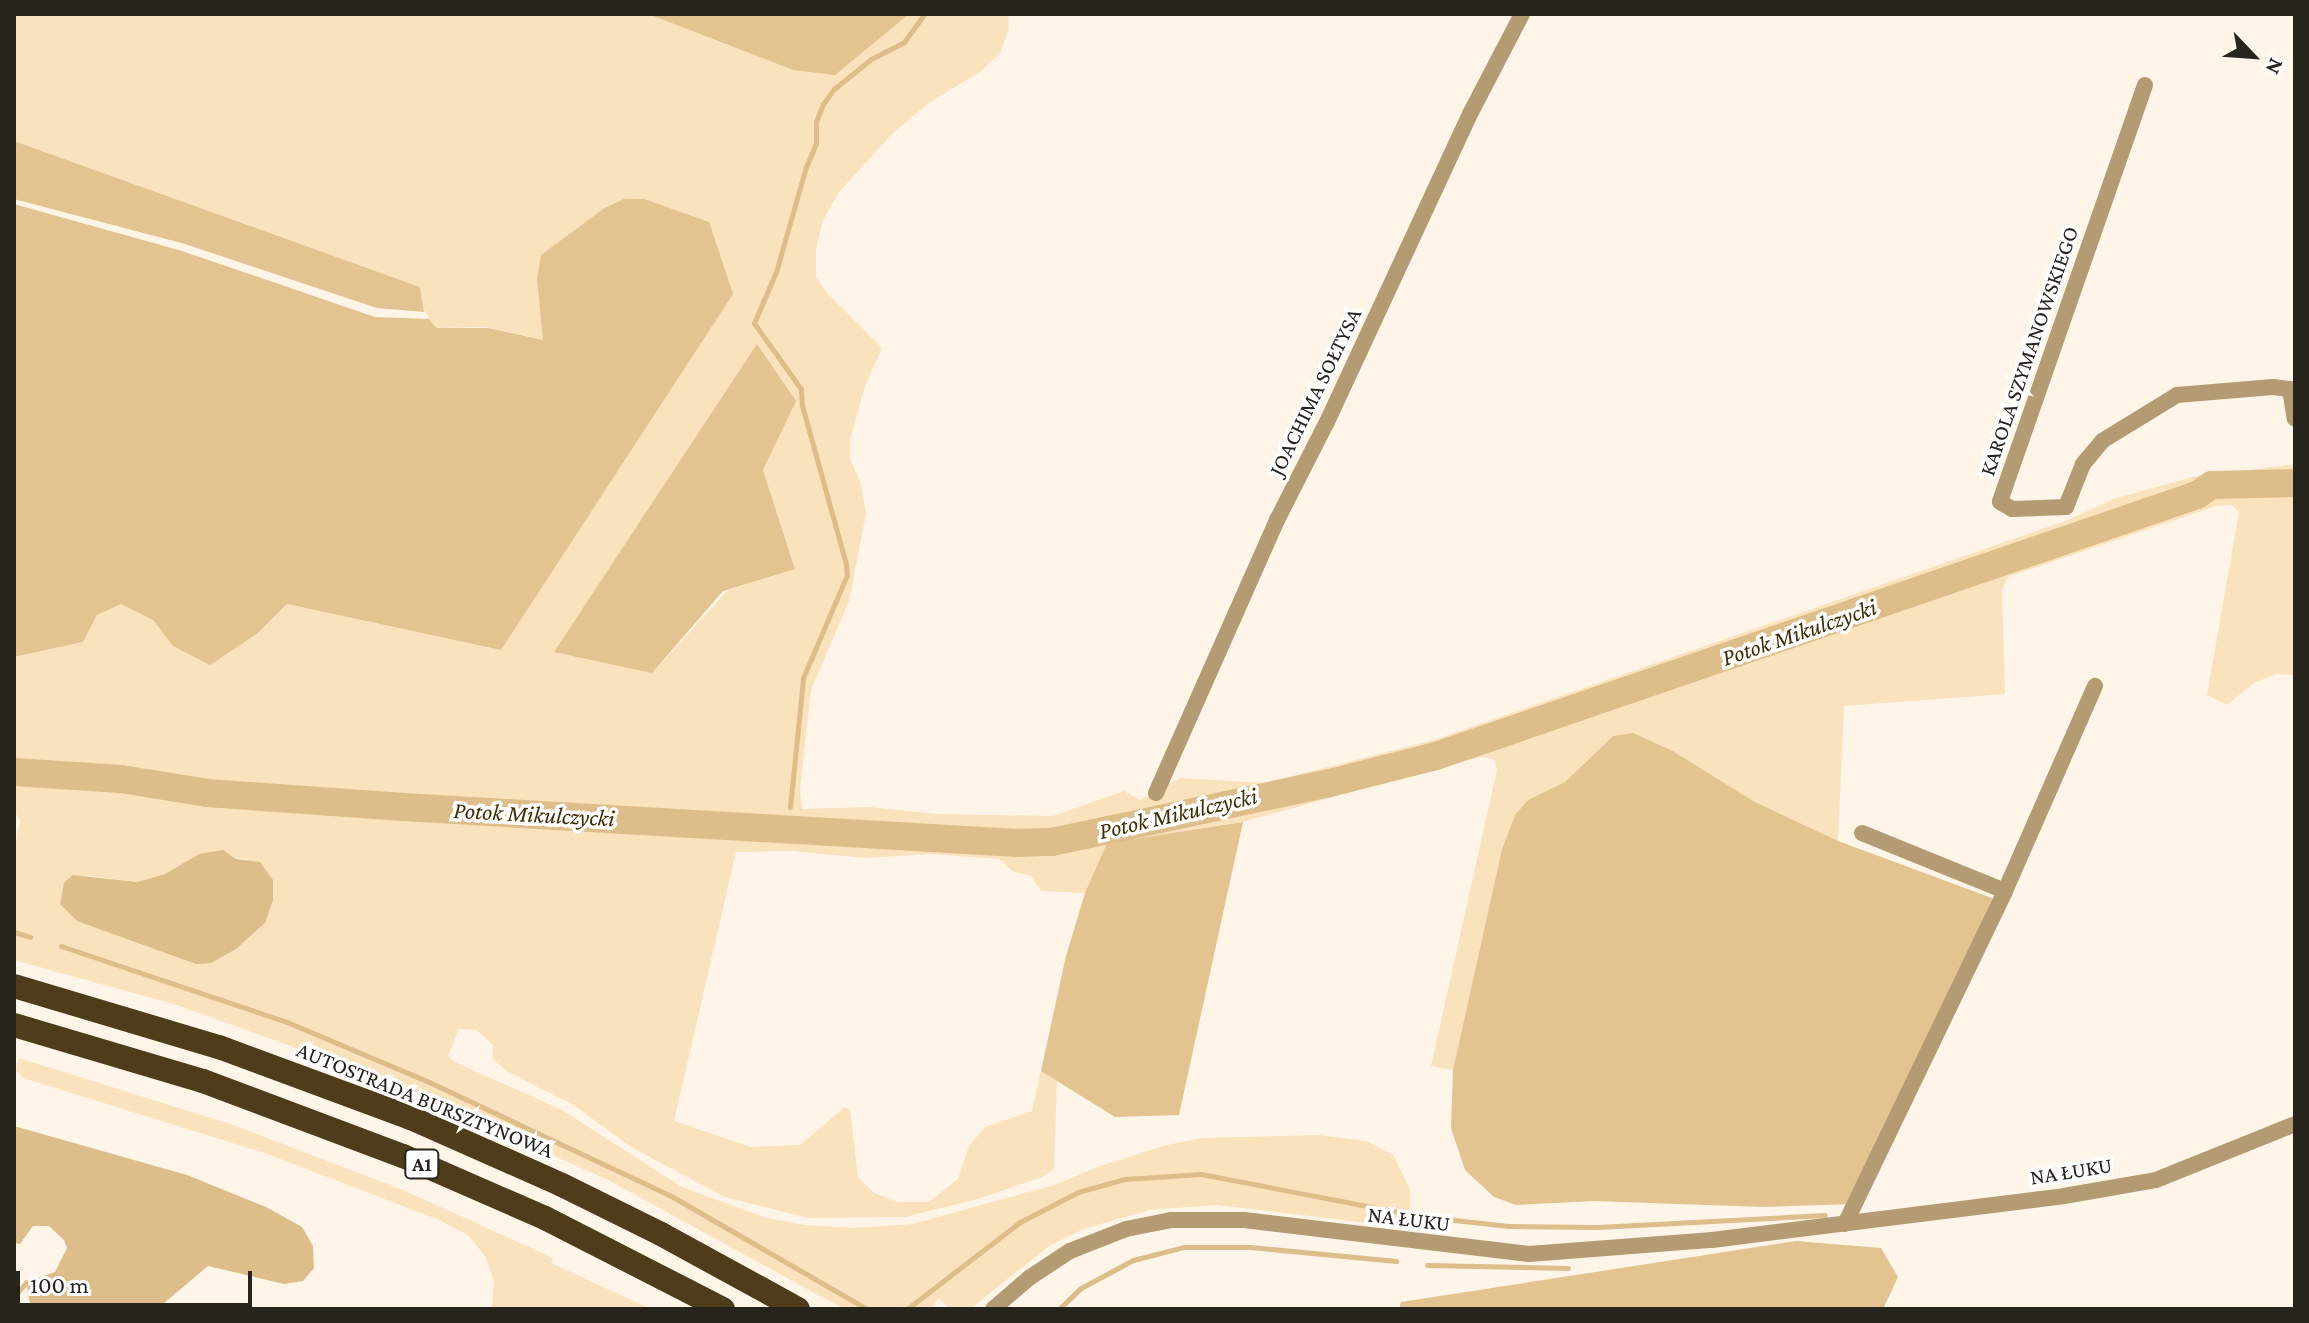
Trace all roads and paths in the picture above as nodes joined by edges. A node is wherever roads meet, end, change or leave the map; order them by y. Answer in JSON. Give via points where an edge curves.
{"nodes":[{"id":1,"x":1522,"y":14,"type":"edge"},
{"id":2,"x":2145,"y":85,"type":"dead end"},
{"id":3,"x":2295,"y":419,"type":"edge"},
{"id":4,"x":2095,"y":686,"type":"dead end"},
{"id":5,"x":1156,"y":793,"type":"dead end"},
{"id":6,"x":1862,"y":833,"type":"dead end"},
{"id":7,"x":2005,"y":891,"type":"junction"},
{"id":8,"x":14,"y":986,"type":"edge"},
{"id":9,"x":14,"y":1025,"type":"edge"},
{"id":10,"x":2295,"y":1124,"type":"edge"},
{"id":11,"x":1845,"y":1224,"type":"junction"},
{"id":12,"x":723,"y":1309,"type":"edge"},
{"id":13,"x":798,"y":1309,"type":"edge"},
{"id":14,"x":993,"y":1309,"type":"edge"}],
"edges":[{"from":1,"to":5,"type":"street","name":"JOACHIMA SOŁTYSA","via":[[1277,520]]},
{"from":2,"to":3,"type":"street","name":"KAROLA SZYMANOWSKIEGO","via":[[2000,502],[2012,509],[2066,507],[2083,464],[2102,441],[2177,395],[2290,389]]},
{"from":4,"to":7,"type":"street"},
{"from":6,"to":7,"type":"street"},
{"from":7,"to":11,"type":"street"},
{"from":8,"to":13,"type":"highway","name":"AUTOSTRADA BURSZTYNOWA","number":"A1","via":[[219,1047],[411,1118],[590,1199]]},
{"from":9,"to":12,"type":"highway","number":"A1","via":[[203,1081],[403,1156],[545,1218]]},
{"from":10,"to":11,"type":"street","name":"NA ŁUKU","via":[[2156,1180]]},
{"from":11,"to":14,"type":"street","name":"NA ŁUKU","via":[[1529,1254],[1244,1220],[1172,1220],[1126,1229],[1070,1251]]}]}
